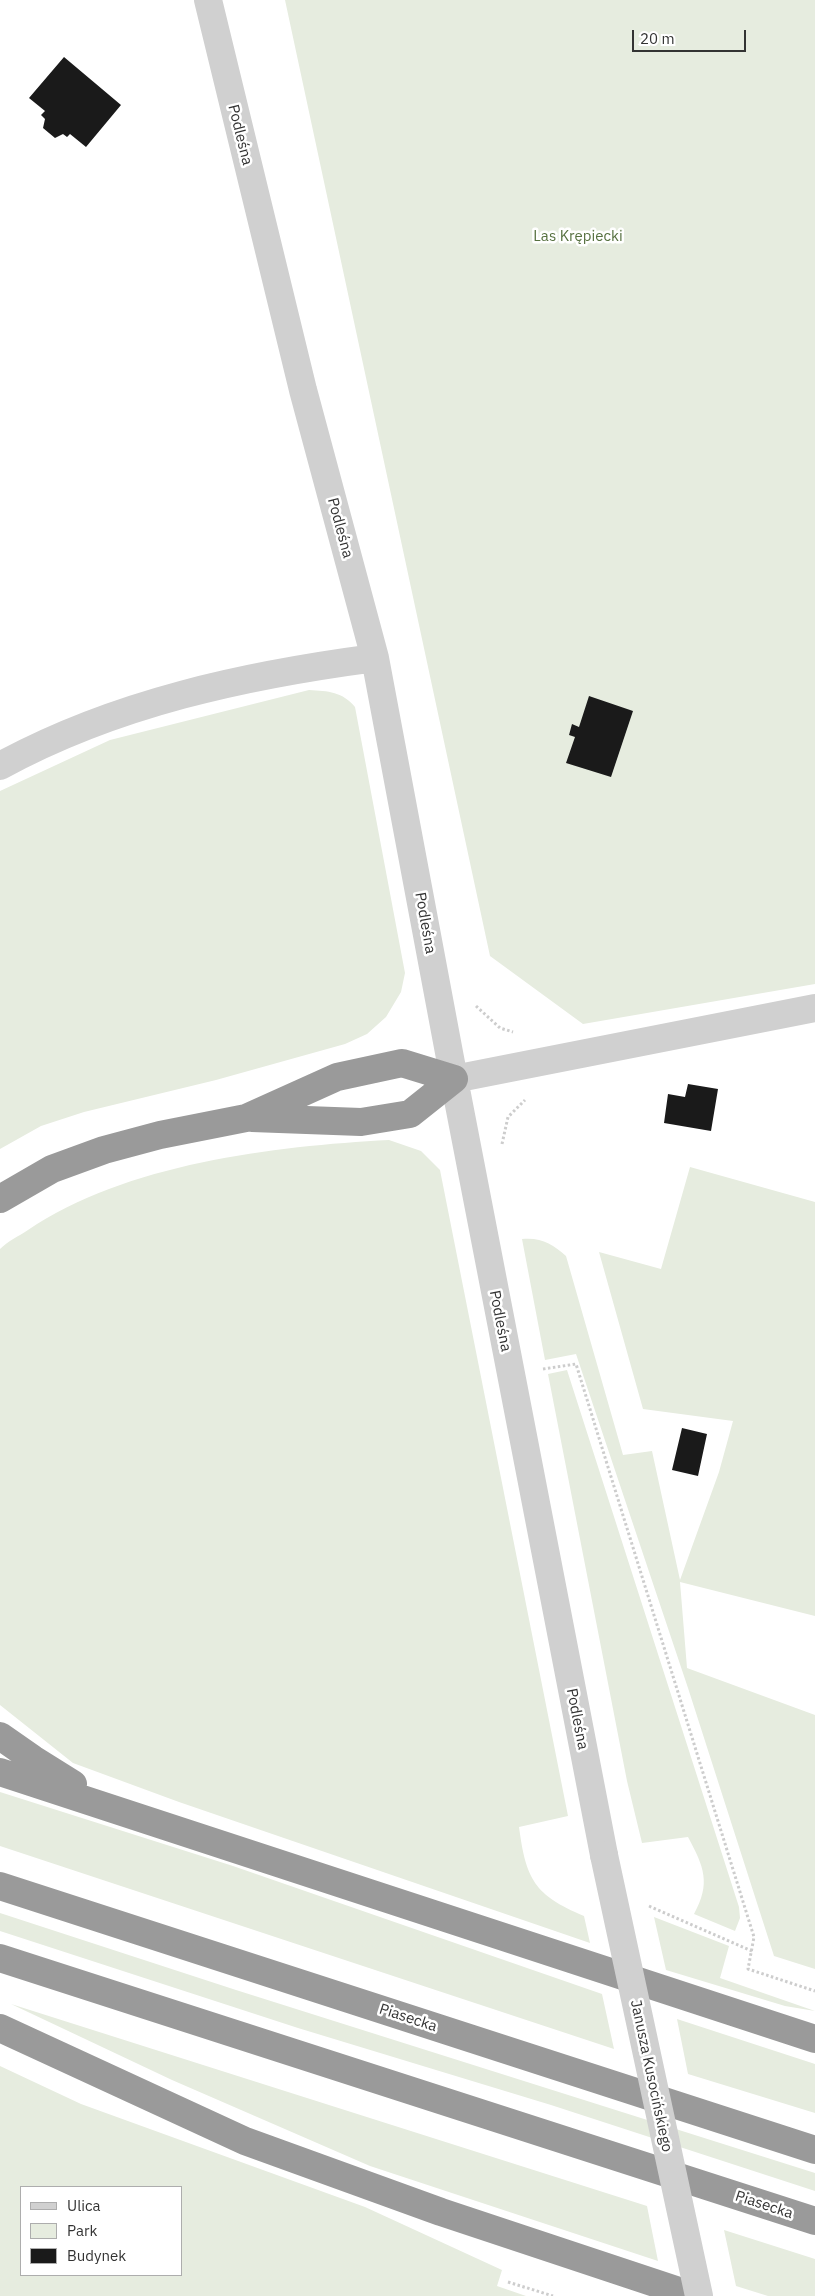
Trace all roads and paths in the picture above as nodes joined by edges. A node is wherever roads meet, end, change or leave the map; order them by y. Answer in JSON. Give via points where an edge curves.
{"nodes":[{"id":1,"x":208,"y":0,"type":"edge"},
{"id":2,"x":375,"y":658,"type":"junction"},
{"id":3,"x":0,"y":766,"type":"edge"},
{"id":4,"x":815,"y":1008,"type":"edge"},
{"id":5,"x":454,"y":1079,"type":"junction"},
{"id":6,"x":527,"y":1098,"type":"dead end"},
{"id":7,"x":246,"y":1118,"type":"junction"},
{"id":8,"x":502,"y":1145,"type":"dead end"},
{"id":9,"x":0,"y":1199,"type":"edge"},
{"id":10,"x":537,"y":1370,"type":"dead end"},
{"id":11,"x":0,"y":1736,"type":"edge"},
{"id":12,"x":0,"y":1772,"type":"edge"},
{"id":13,"x":113,"y":1807,"type":"junction"},
{"id":14,"x":604,"y":1855,"type":"joint"},
{"id":15,"x":0,"y":1886,"type":"edge"},
{"id":16,"x":646,"y":1905,"type":"dead end"},
{"id":17,"x":752,"y":1950,"type":"junction"},
{"id":18,"x":0,"y":1958,"type":"edge"},
{"id":19,"x":815,"y":1991,"type":"edge"},
{"id":20,"x":0,"y":2028,"type":"edge"},
{"id":21,"x":815,"y":2039,"type":"edge"},
{"id":22,"x":815,"y":2150,"type":"edge"},
{"id":23,"x":815,"y":2221,"type":"edge"},
{"id":24,"x":508,"y":2282,"type":"dead end"},
{"id":25,"x":553,"y":2296,"type":"edge"},
{"id":26,"x":694,"y":2296,"type":"edge"},
{"id":27,"x":698,"y":2296,"type":"edge"}],
"edges":[{"from":1,"to":2,"type":"street","name":"Podleśna","via":[[304,390]]},
{"from":2,"to":3,"type":"street","via":[[294,669],[172,698],[66,733]]},
{"from":2,"to":5,"type":"street","name":"Podleśna"},
{"from":4,"to":5,"type":"street"},
{"from":5,"to":7,"type":"highway","via":[[402,1063],[337,1076]]},
{"from":5,"to":7,"type":"highway","via":[[410,1114],[361,1122]]},
{"from":5,"to":14,"type":"street","name":"Podleśna"},
{"from":6,"to":8,"type":"path","via":[[508,1117]]},
{"from":7,"to":9,"type":"highway","via":[[104,1150],[52,1169]]},
{"from":10,"to":17,"type":"path","via":[[576,1364],[754,1937]]},
{"from":11,"to":13,"type":"highway"},
{"from":12,"to":13,"type":"highway"},
{"from":13,"to":21,"type":"highway"},
{"from":14,"to":27,"type":"street","name":"Janusza Kusocińskiego","bridge":true},
{"from":15,"to":22,"type":"highway","name":"Piasecka"},
{"from":16,"to":17,"type":"path"},
{"from":17,"to":19,"type":"path","via":[[748,1969]]},
{"from":18,"to":23,"type":"highway","name":"Piasecka"},
{"from":20,"to":26,"type":"highway","via":[[245,2141],[441,2212]]},
{"from":24,"to":25,"type":"path"}]}
